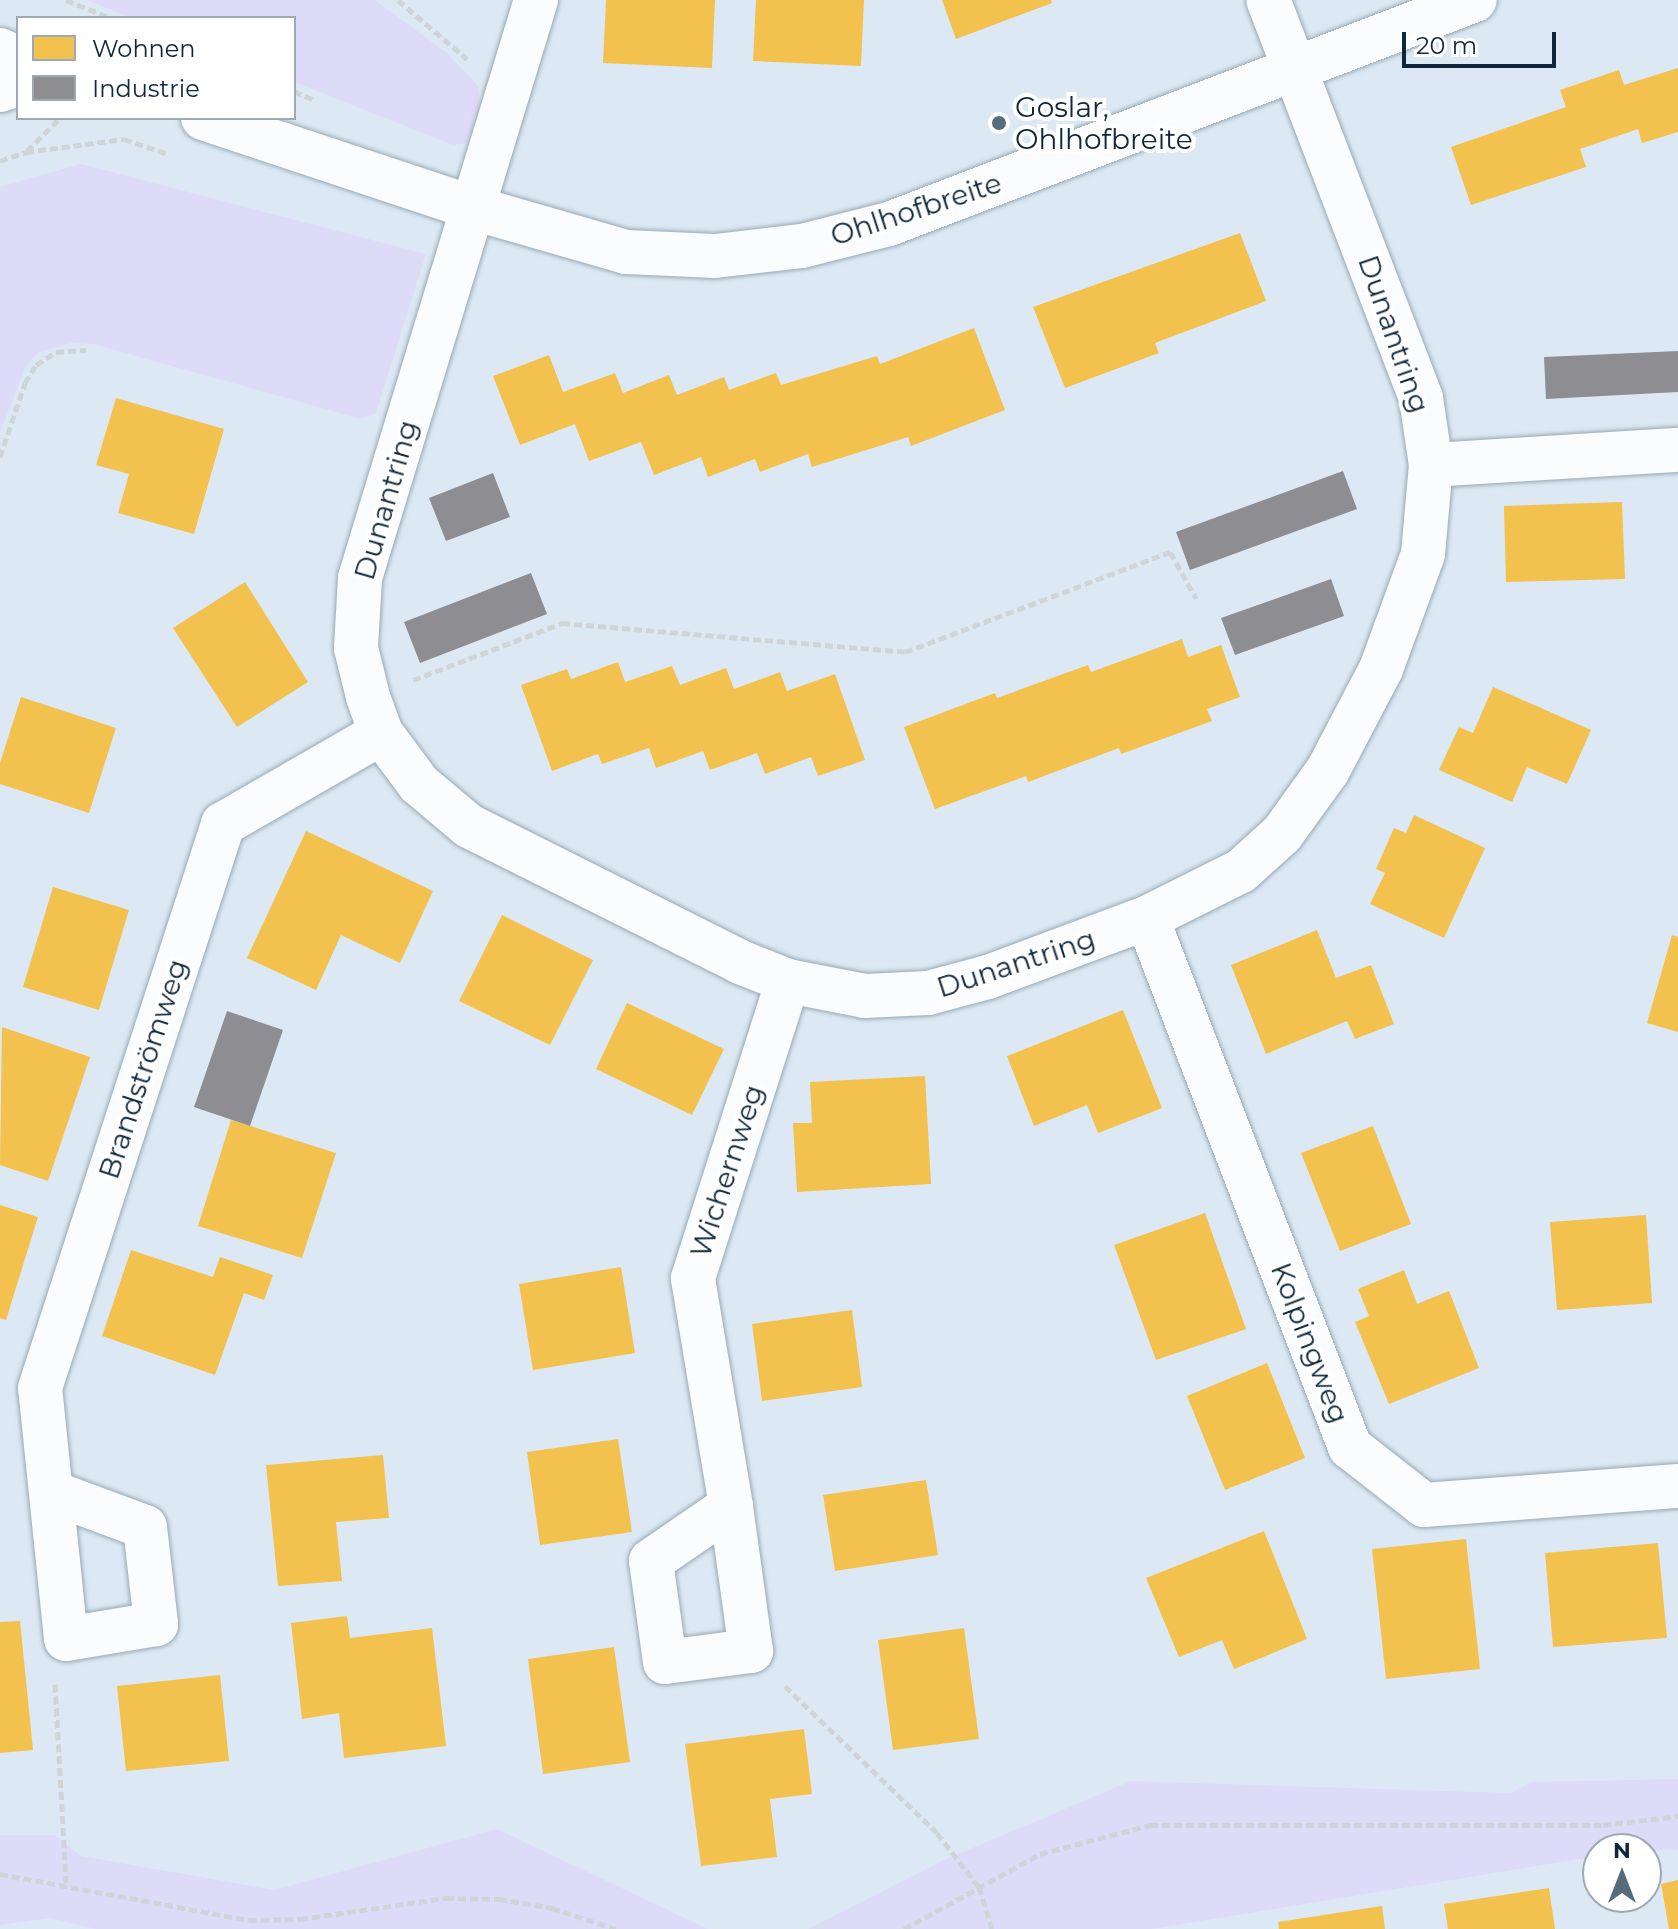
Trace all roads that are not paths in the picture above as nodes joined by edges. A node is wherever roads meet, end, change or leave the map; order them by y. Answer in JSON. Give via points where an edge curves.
{"nodes":[{"id":1,"x":536,"y":0,"type":"edge"},
{"id":2,"x":1268,"y":0,"type":"edge"},
{"id":3,"x":1475,"y":0,"type":"edge"},
{"id":4,"x":1296,"y":72,"type":"junction"},
{"id":5,"x":209,"y":120,"type":"edge"},
{"id":6,"x":470,"y":207,"type":"junction"},
{"id":7,"x":1678,"y":450,"type":"edge"},
{"id":8,"x":1431,"y":465,"type":"junction"},
{"id":9,"x":374,"y":715,"type":"junction"},
{"id":10,"x":1147,"y":918,"type":"junction"},
{"id":11,"x":788,"y":981,"type":"junction"},
{"id":12,"x":1676,"y":1482,"type":"edge"},
{"id":13,"x":51,"y":1492,"type":"junction"},
{"id":14,"x":731,"y":1506,"type":"junction"}],
"edges":[{"from":1,"to":6,"type":"street","name":"Dunantring"},
{"from":2,"to":4,"type":"street","name":"Dunantring"},
{"from":3,"to":4,"type":"street","name":"Ohlhofbreite"},
{"from":4,"to":6,"type":"street","name":"Ohlhofbreite","via":[[889,224],[802,246],[715,256],[626,252]]},
{"from":4,"to":8,"type":"street","name":"Dunantring","via":[[1413,373]]},
{"from":5,"to":6,"type":"street","name":"Ohlhofbreite"},
{"from":6,"to":9,"type":"street","name":"Dunantring","via":[[360,578],[356,648]]},
{"from":7,"to":8,"type":"street"},
{"from":8,"to":10,"type":"street","name":"Dunantring","via":[[1423,554],[1381,669],[1328,770],[1282,834],[1241,871]]},
{"from":9,"to":11,"type":"street","name":"Dunantring","via":[[419,784],[469,826]]},
{"from":9,"to":13,"type":"street","name":"Brandströmweg","via":[[223,824],[40,1388]]},
{"from":10,"to":11,"type":"street","name":"Dunantring","via":[[928,993],[865,996]]},
{"from":10,"to":12,"type":"street","name":"Kolpingweg","via":[[1350,1447],[1424,1505]]},
{"from":11,"to":14,"type":"street","name":"Wichernweg","via":[[693,1278]]},
{"from":13,"to":13,"type":"street","name":"Brandströmweg","via":[[66,1639],[156,1624],[145,1527]]},
{"from":14,"to":14,"type":"street","name":"Wichernweg","via":[[751,1651],[665,1662],[651,1561]]}]}
